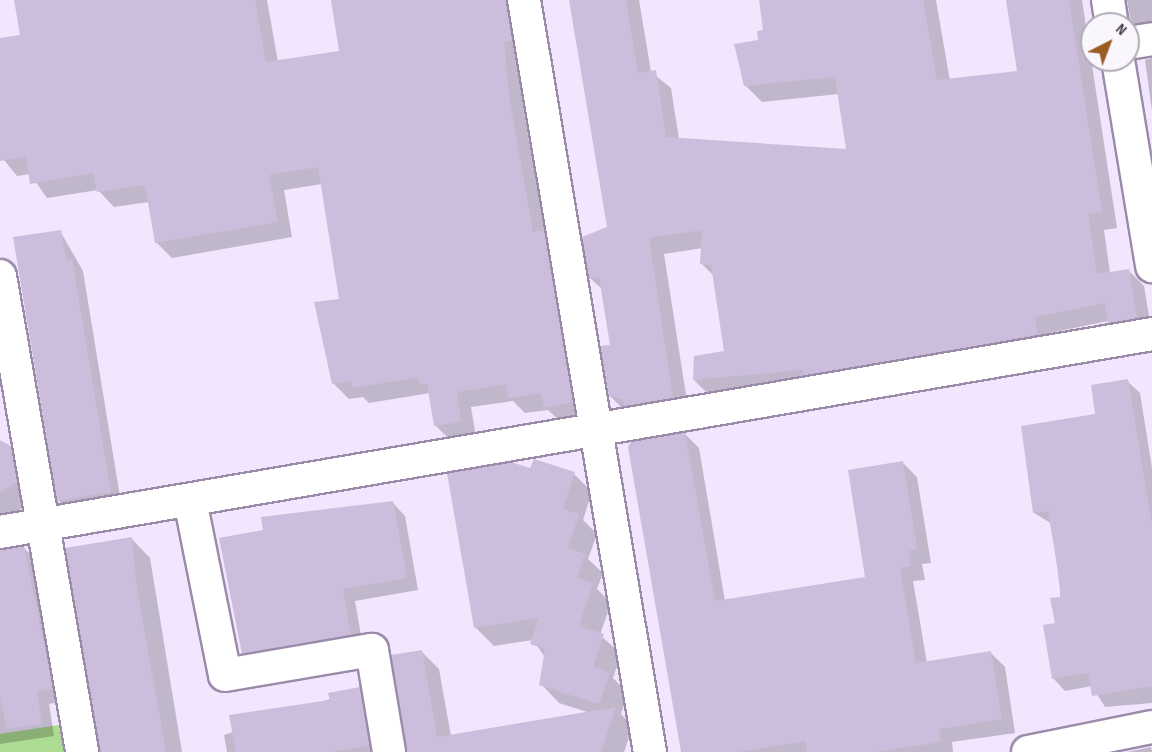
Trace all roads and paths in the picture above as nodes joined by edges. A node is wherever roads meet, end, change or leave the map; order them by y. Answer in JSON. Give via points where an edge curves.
{"nodes":[{"id":1,"x":524,"y":0,"type":"edge"},
{"id":2,"x":1120,"y":72,"type":"edge"},
{"id":3,"x":1152,"y":267,"type":"edge"},
{"id":4,"x":0,"y":276,"type":"edge"},
{"id":5,"x":1152,"y":334,"type":"edge"},
{"id":6,"x":593,"y":431,"type":"junction"},
{"id":7,"x":190,"y":500,"type":"junction"},
{"id":8,"x":43,"y":525,"type":"junction"},
{"id":9,"x":0,"y":532,"type":"edge"},
{"id":10,"x":1152,"y":727,"type":"edge"},
{"id":11,"x":82,"y":752,"type":"edge"},
{"id":12,"x":389,"y":752,"type":"edge"},
{"id":13,"x":650,"y":752,"type":"edge"},
{"id":14,"x":1028,"y":752,"type":"edge"}],
"edges":[{"from":1,"to":6,"type":"street"},
{"from":2,"to":3,"type":"street"},
{"from":4,"to":8,"type":"street"},
{"from":5,"to":6,"type":"street"},
{"from":6,"to":7,"type":"street"},
{"from":6,"to":13,"type":"street"},
{"from":7,"to":8,"type":"street"},
{"from":7,"to":12,"type":"street","via":[[225,675],[372,650]]},
{"from":8,"to":9,"type":"street"},
{"from":8,"to":11,"type":"street"},
{"from":10,"to":14,"type":"street"}]}
